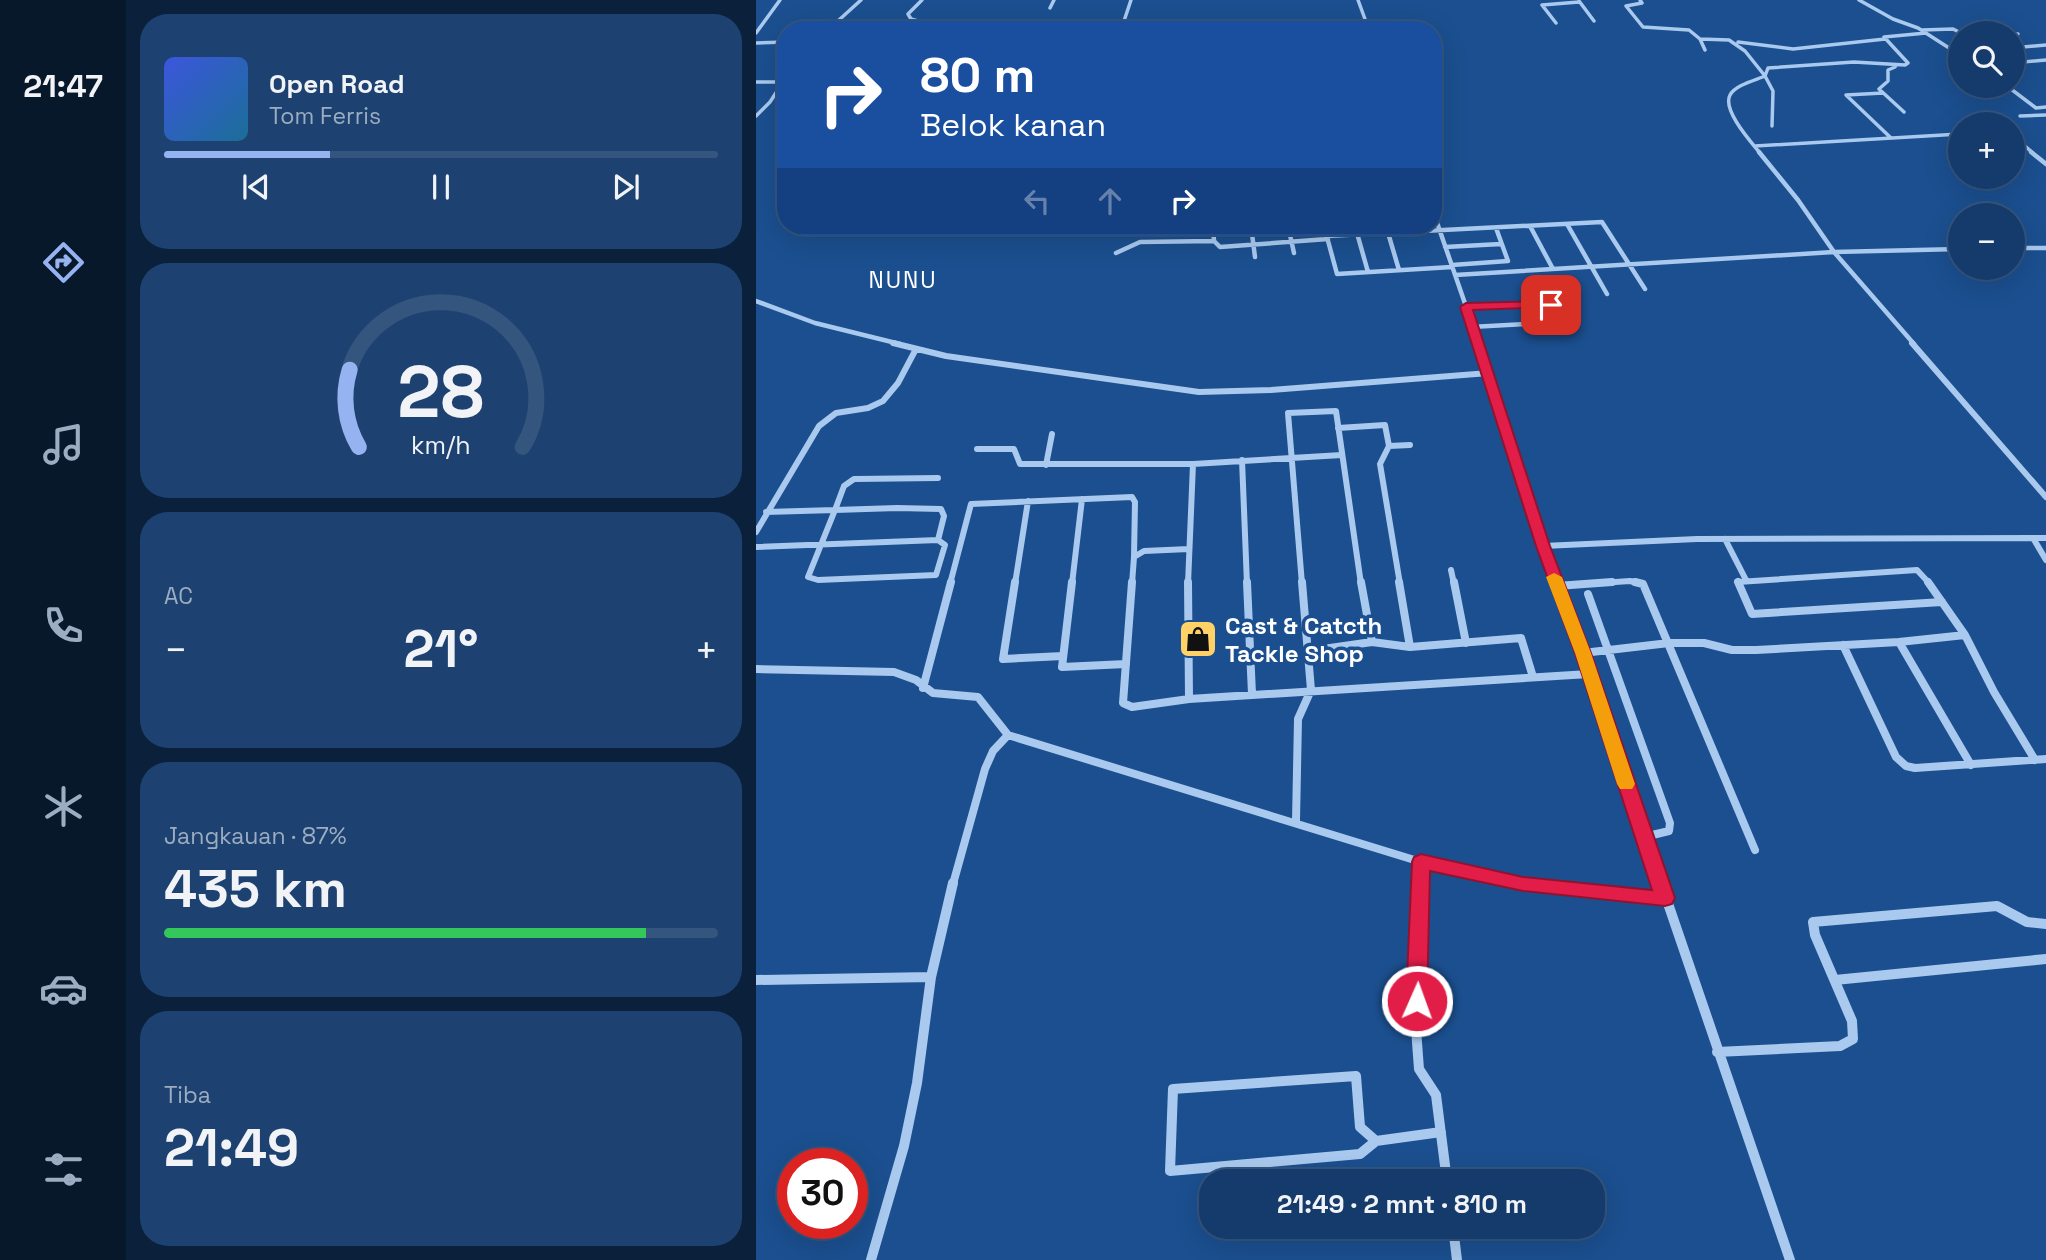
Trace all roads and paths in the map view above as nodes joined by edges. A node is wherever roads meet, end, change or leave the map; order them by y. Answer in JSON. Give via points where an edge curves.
{"nodes":[{"id":1,"x":780,"y":0,"type":"edge"},
{"id":2,"x":861,"y":0,"type":"edge"},
{"id":3,"x":922,"y":0,"type":"edge"},
{"id":4,"x":1054,"y":0,"type":"edge"},
{"id":5,"x":1131,"y":0,"type":"edge"},
{"id":6,"x":1358,"y":0,"type":"edge"},
{"id":7,"x":1640,"y":0,"type":"edge"},
{"id":8,"x":1859,"y":0,"type":"edge"},
{"id":9,"x":1579,"y":1,"type":"edge"},
{"id":10,"x":1050,"y":8,"type":"dead end"},
{"id":11,"x":838,"y":21,"type":"edge"},
{"id":12,"x":918,"y":21,"type":"edge"},
{"id":13,"x":1124,"y":21,"type":"edge"},
{"id":14,"x":1366,"y":21,"type":"edge"},
{"id":15,"x":1594,"y":21,"type":"dead end"},
{"id":16,"x":1556,"y":23,"type":"dead end"},
{"id":17,"x":1948,"y":28,"type":"edge"},
{"id":18,"x":1924,"y":32,"type":"junction"},
{"id":19,"x":756,"y":33,"type":"edge"},
{"id":20,"x":1699,"y":38,"type":"junction"},
{"id":21,"x":1885,"y":39,"type":"junction"},
{"id":22,"x":1737,"y":41,"type":"junction"},
{"id":23,"x":777,"y":42,"type":"edge"},
{"id":24,"x":756,"y":43,"type":"edge"},
{"id":25,"x":2046,"y":46,"type":"edge"},
{"id":26,"x":1948,"y":47,"type":"edge"},
{"id":27,"x":2025,"y":47,"type":"edge"},
{"id":28,"x":1704,"y":50,"type":"dead end"},
{"id":29,"x":2046,"y":60,"type":"edge"},
{"id":30,"x":2025,"y":62,"type":"edge"},
{"id":31,"x":1895,"y":66,"type":"junction"},
{"id":32,"x":1765,"y":76,"type":"junction"},
{"id":33,"x":756,"y":82,"type":"edge"},
{"id":34,"x":777,"y":82,"type":"edge"},
{"id":35,"x":777,"y":92,"type":"edge"},
{"id":36,"x":1883,"y":93,"type":"junction"},
{"id":37,"x":2023,"y":98,"type":"edge"},
{"id":38,"x":2046,"y":107,"type":"edge"},
{"id":39,"x":2036,"y":108,"type":"junction"},
{"id":40,"x":1905,"y":112,"type":"dead end"},
{"id":41,"x":2045,"y":115,"type":"edge"},
{"id":42,"x":756,"y":116,"type":"edge"},
{"id":43,"x":2025,"y":116,"type":"edge"},
{"id":44,"x":1772,"y":126,"type":"dead end"},
{"id":45,"x":1948,"y":135,"type":"edge"},
{"id":46,"x":1891,"y":138,"type":"junction"},
{"id":47,"x":1755,"y":146,"type":"junction"},
{"id":48,"x":2025,"y":146,"type":"edge"},
{"id":49,"x":2046,"y":164,"type":"edge"},
{"id":50,"x":1567,"y":224,"type":"junction"},
{"id":51,"x":1530,"y":226,"type":"junction"},
{"id":52,"x":1496,"y":228,"type":"junction"},
{"id":53,"x":1442,"y":230,"type":"edge"},
{"id":54,"x":1214,"y":235,"type":"edge"},
{"id":55,"x":1252,"y":235,"type":"edge"},
{"id":56,"x":1290,"y":235,"type":"edge"},
{"id":57,"x":1326,"y":235,"type":"edge"},
{"id":58,"x":1350,"y":235,"type":"edge"},
{"id":59,"x":1358,"y":235,"type":"edge"},
{"id":60,"x":1389,"y":235,"type":"edge"},
{"id":61,"x":1441,"y":235,"type":"edge"},
{"id":62,"x":1327,"y":238,"type":"junction"},
{"id":63,"x":1214,"y":241,"type":"junction"},
{"id":64,"x":1292,"y":242,"type":"junction"},
{"id":65,"x":1502,"y":244,"type":"junction"},
{"id":66,"x":1253,"y":245,"type":"junction"},
{"id":67,"x":1445,"y":247,"type":"junction"},
{"id":68,"x":2025,"y":248,"type":"edge"},
{"id":69,"x":2046,"y":248,"type":"edge"},
{"id":70,"x":1948,"y":249,"type":"edge"},
{"id":71,"x":1834,"y":252,"type":"junction"},
{"id":72,"x":1116,"y":253,"type":"dead end"},
{"id":73,"x":1294,"y":253,"type":"dead end"},
{"id":74,"x":1255,"y":257,"type":"dead end"},
{"id":75,"x":1629,"y":265,"type":"junction"},
{"id":76,"x":1590,"y":267,"type":"junction"},
{"id":77,"x":1453,"y":269,"type":"junction"},
{"id":78,"x":1399,"y":270,"type":"junction"},
{"id":79,"x":1553,"y":270,"type":"junction"},
{"id":80,"x":1368,"y":272,"type":"junction"},
{"id":81,"x":1645,"y":289,"type":"dead end"},
{"id":82,"x":1607,"y":294,"type":"dead end"},
{"id":83,"x":756,"y":301,"type":"edge"},
{"id":84,"x":1466,"y":307,"type":"junction"},
{"id":85,"x":1471,"y":327,"type":"junction"},
{"id":86,"x":916,"y":349,"type":"junction"},
{"id":87,"x":1489,"y":373,"type":"junction"},
{"id":88,"x":1338,"y":428,"type":"junction"},
{"id":89,"x":1052,"y":433,"type":"dead end"},
{"id":90,"x":1410,"y":445,"type":"dead end"},
{"id":91,"x":1389,"y":446,"type":"junction"},
{"id":92,"x":977,"y":449,"type":"dead end"},
{"id":93,"x":1342,"y":455,"type":"junction"},
{"id":94,"x":1292,"y":458,"type":"junction"},
{"id":95,"x":1242,"y":460,"type":"junction"},
{"id":96,"x":1193,"y":464,"type":"junction"},
{"id":97,"x":1046,"y":465,"type":"junction"},
{"id":98,"x":937,"y":478,"type":"dead end"},
{"id":99,"x":2046,"y":497,"type":"edge"},
{"id":100,"x":1082,"y":499,"type":"junction"},
{"id":101,"x":1028,"y":501,"type":"junction"},
{"id":102,"x":835,"y":511,"type":"junction"},
{"id":103,"x":766,"y":512,"type":"junction"},
{"id":104,"x":756,"y":531,"type":"edge"},
{"id":105,"x":2033,"y":538,"type":"junction"},
{"id":106,"x":2046,"y":538,"type":"edge"},
{"id":107,"x":938,"y":540,"type":"junction"},
{"id":108,"x":1726,"y":540,"type":"junction"},
{"id":109,"x":821,"y":545,"type":"junction"},
{"id":110,"x":1543,"y":546,"type":"junction"},
{"id":111,"x":756,"y":547,"type":"edge"},
{"id":112,"x":1189,"y":549,"type":"junction"},
{"id":113,"x":1134,"y":557,"type":"junction"},
{"id":114,"x":2046,"y":560,"type":"edge"},
{"id":115,"x":1451,"y":570,"type":"dead end"},
{"id":116,"x":1746,"y":580,"type":"junction"},
{"id":117,"x":1557,"y":586,"type":"junction"},
{"id":118,"x":1588,"y":594,"type":"dead end"},
{"id":119,"x":1942,"y":602,"type":"junction"},
{"id":120,"x":1965,"y":635,"type":"junction"},
{"id":121,"x":1372,"y":642,"type":"junction"},
{"id":122,"x":1899,"y":642,"type":"junction"},
{"id":123,"x":1466,"y":643,"type":"junction"},
{"id":124,"x":1669,"y":643,"type":"junction"},
{"id":125,"x":1843,"y":645,"type":"junction"},
{"id":126,"x":1410,"y":647,"type":"junction"},
{"id":127,"x":1608,"y":650,"type":"junction"},
{"id":128,"x":1309,"y":651,"type":"junction"},
{"id":129,"x":1583,"y":653,"type":"junction"},
{"id":130,"x":1063,"y":656,"type":"junction"},
{"id":131,"x":1126,"y":664,"type":"junction"},
{"id":132,"x":756,"y":669,"type":"edge"},
{"id":133,"x":1589,"y":674,"type":"junction"},
{"id":134,"x":1533,"y":677,"type":"junction"},
{"id":135,"x":923,"y":688,"type":"junction"},
{"id":136,"x":1311,"y":690,"type":"junction"},
{"id":137,"x":1252,"y":694,"type":"junction"},
{"id":138,"x":1189,"y":699,"type":"junction"},
{"id":139,"x":1008,"y":735,"type":"junction"},
{"id":140,"x":2046,"y":759,"type":"edge"},
{"id":141,"x":2035,"y":760,"type":"junction"},
{"id":142,"x":1971,"y":765,"type":"junction"},
{"id":143,"x":1296,"y":821,"type":"junction"},
{"id":144,"x":1644,"y":837,"type":"junction"},
{"id":145,"x":1755,"y":850,"type":"dead end"},
{"id":146,"x":1421,"y":862,"type":"junction"},
{"id":147,"x":1665,"y":898,"type":"junction"},
{"id":148,"x":2046,"y":925,"type":"edge"},
{"id":149,"x":2046,"y":959,"type":"edge"},
{"id":150,"x":931,"y":977,"type":"junction"},
{"id":151,"x":756,"y":980,"type":"edge"},
{"id":152,"x":1835,"y":980,"type":"junction"},
{"id":153,"x":1717,"y":1052,"type":"junction"},
{"id":154,"x":1441,"y":1132,"type":"junction"},
{"id":155,"x":1376,"y":1141,"type":"junction"},
{"id":156,"x":1446,"y":1169,"type":"edge"},
{"id":157,"x":1454,"y":1239,"type":"edge"},
{"id":158,"x":871,"y":1260,"type":"edge"},
{"id":159,"x":1457,"y":1260,"type":"edge"},
{"id":160,"x":1790,"y":1260,"type":"edge"}],
"edges":[{"from":1,"to":19,"type":"street"},
{"from":2,"to":11,"type":"street"},
{"from":3,"to":12,"type":"street","via":[[908,14]]},
{"from":4,"to":10,"type":"street"},
{"from":5,"to":13,"type":"street"},
{"from":6,"to":14,"type":"street"},
{"from":7,"to":20,"type":"street","via":[[1642,3],[1626,6],[1643,27],[1689,30]]},
{"from":8,"to":18,"type":"street"},
{"from":9,"to":15,"type":"street"},
{"from":9,"to":16,"type":"street","via":[[1542,5]]},
{"from":17,"to":18,"type":"street"},
{"from":18,"to":21,"type":"street","via":[[1892,34]]},
{"from":18,"to":26,"type":"street"},
{"from":20,"to":22,"type":"street"},
{"from":20,"to":28,"type":"street"},
{"from":21,"to":22,"type":"street","via":[[1773,49]]},
{"from":21,"to":31,"type":"street","via":[[1908,63]]},
{"from":22,"to":32,"type":"street"},
{"from":23,"to":24,"type":"street"},
{"from":25,"to":27,"type":"street"},
{"from":29,"to":30,"type":"street"},
{"from":31,"to":32,"type":"street","via":[[1854,62],[1788,65],[1768,68]]},
{"from":31,"to":36,"type":"street","via":[[1886,73],[1888,81],[1879,89]]},
{"from":32,"to":44,"type":"street","via":[[1773,91]]},
{"from":32,"to":47,"type":"street","via":[[1742,85],[1728,99],[1739,127]]},
{"from":33,"to":34,"type":"street"},
{"from":35,"to":42,"type":"street"},
{"from":36,"to":40,"type":"street"},
{"from":36,"to":46,"type":"street","via":[[1846,95]]},
{"from":37,"to":39,"type":"street"},
{"from":38,"to":39,"type":"street"},
{"from":39,"to":41,"type":"street"},
{"from":41,"to":43,"type":"street"},
{"from":45,"to":46,"type":"street"},
{"from":46,"to":47,"type":"street"},
{"from":47,"to":71,"type":"street"},
{"from":48,"to":49,"type":"street"},
{"from":50,"to":51,"type":"street"},
{"from":50,"to":75,"type":"street","via":[[1605,223]]},
{"from":50,"to":76,"type":"street"},
{"from":51,"to":52,"type":"street"},
{"from":51,"to":79,"type":"street"},
{"from":52,"to":53,"type":"street"},
{"from":52,"to":65,"type":"street"},
{"from":54,"to":63,"type":"street"},
{"from":55,"to":66,"type":"street"},
{"from":56,"to":64,"type":"street"},
{"from":57,"to":62,"type":"street"},
{"from":58,"to":62,"type":"street"},
{"from":59,"to":80,"type":"street"},
{"from":60,"to":78,"type":"street"},
{"from":61,"to":67,"type":"street"},
{"from":62,"to":64,"type":"street"},
{"from":62,"to":80,"type":"street","via":[[1337,274]]},
{"from":63,"to":66,"type":"street","via":[[1220,247]]},
{"from":63,"to":72,"type":"street","via":[[1140,242]]},
{"from":64,"to":66,"type":"street"},
{"from":64,"to":73,"type":"street"},
{"from":65,"to":67,"type":"street"},
{"from":65,"to":77,"type":"street","via":[[1508,261]]},
{"from":66,"to":74,"type":"street"},
{"from":67,"to":77,"type":"street"},
{"from":68,"to":69,"type":"street"},
{"from":70,"to":71,"type":"street"},
{"from":71,"to":75,"type":"street"},
{"from":71,"to":99,"type":"street"},
{"from":75,"to":76,"type":"street"},
{"from":75,"to":81,"type":"street"},
{"from":76,"to":79,"type":"street"},
{"from":76,"to":82,"type":"street"},
{"from":77,"to":78,"type":"street"},
{"from":77,"to":79,"type":"street"},
{"from":77,"to":84,"type":"street"},
{"from":78,"to":80,"type":"street"},
{"from":83,"to":86,"type":"street","via":[[815,323]]},
{"from":84,"to":85,"type":"street"},
{"from":84,"to":85,"type":"street","via":[[1548,304],[1564,322]]},
{"from":85,"to":87,"type":"street"},
{"from":86,"to":87,"type":"street","via":[[982,363],[1199,392]]},
{"from":86,"to":103,"type":"street","via":[[881,402],[828,415]]},
{"from":87,"to":110,"type":"street"},
{"from":88,"to":91,"type":"street","via":[[1385,422]]},
{"from":88,"to":93,"type":"street"},
{"from":88,"to":94,"type":"street","via":[[1336,411],[1288,413]]},
{"from":89,"to":97,"type":"street"},
{"from":90,"to":91,"type":"street"},
{"from":91,"to":126,"type":"street","via":[[1380,464]]},
{"from":92,"to":97,"type":"street","via":[[1014,449],[1020,464]]},
{"from":93,"to":94,"type":"street"},
{"from":93,"to":121,"type":"street"},
{"from":94,"to":95,"type":"street"},
{"from":94,"to":128,"type":"street"},
{"from":95,"to":96,"type":"street"},
{"from":95,"to":137,"type":"street"},
{"from":96,"to":97,"type":"street"},
{"from":96,"to":112,"type":"street"},
{"from":98,"to":102,"type":"street","via":[[849,480]]},
{"from":100,"to":101,"type":"street"},
{"from":100,"to":113,"type":"street","via":[[1134,499]]},
{"from":100,"to":130,"type":"street"},
{"from":101,"to":130,"type":"street","via":[[1003,659]]},
{"from":101,"to":135,"type":"street","via":[[971,504]]},
{"from":102,"to":103,"type":"street"},
{"from":102,"to":107,"type":"street","via":[[941,509],[944,516]]},
{"from":102,"to":109,"type":"street"},
{"from":103,"to":104,"type":"street"},
{"from":105,"to":106,"type":"street"},
{"from":105,"to":108,"type":"street"},
{"from":105,"to":114,"type":"street"},
{"from":107,"to":109,"type":"street"},
{"from":107,"to":109,"type":"street","via":[[945,545],[936,575],[812,580],[808,575]]},
{"from":108,"to":110,"type":"street"},
{"from":108,"to":116,"type":"street"},
{"from":109,"to":111,"type":"street"},
{"from":110,"to":117,"type":"street"},
{"from":112,"to":113,"type":"street","via":[[1144,551]]},
{"from":112,"to":138,"type":"street"},
{"from":113,"to":131,"type":"street"},
{"from":115,"to":123,"type":"street"},
{"from":116,"to":119,"type":"street","via":[[1911,569],[1922,573]]},
{"from":116,"to":119,"type":"street","via":[[1738,582],[1752,614]]},
{"from":117,"to":124,"type":"street","via":[[1641,582]]},
{"from":117,"to":129,"type":"street"},
{"from":118,"to":127,"type":"street"},
{"from":119,"to":120,"type":"street"},
{"from":120,"to":122,"type":"street"},
{"from":120,"to":141,"type":"street"},
{"from":121,"to":126,"type":"street"},
{"from":121,"to":128,"type":"street"},
{"from":122,"to":125,"type":"street"},
{"from":122,"to":142,"type":"street"},
{"from":123,"to":126,"type":"street"},
{"from":123,"to":134,"type":"street","via":[[1522,639]]},
{"from":124,"to":125,"type":"street","via":[[1744,650]]},
{"from":124,"to":127,"type":"street"},
{"from":124,"to":145,"type":"street"},
{"from":125,"to":142,"type":"street","via":[[1896,757],[1915,768]]},
{"from":127,"to":129,"type":"street"},
{"from":127,"to":144,"type":"street","via":[[1670,823],[1669,831]]},
{"from":128,"to":136,"type":"street"},
{"from":129,"to":133,"type":"street"},
{"from":130,"to":131,"type":"street","via":[[1062,667]]},
{"from":131,"to":138,"type":"street","via":[[1125,706]]},
{"from":132,"to":135,"type":"street","via":[[894,672],[916,680]]},
{"from":133,"to":134,"type":"street"},
{"from":133,"to":144,"type":"street"},
{"from":134,"to":136,"type":"street"},
{"from":135,"to":139,"type":"street","via":[[946,696],[978,697]]},
{"from":136,"to":137,"type":"street"},
{"from":136,"to":143,"type":"street","via":[[1298,719]]},
{"from":137,"to":138,"type":"street"},
{"from":139,"to":143,"type":"street"},
{"from":139,"to":150,"type":"street","via":[[985,769]]},
{"from":140,"to":141,"type":"street"},
{"from":141,"to":142,"type":"street"},
{"from":143,"to":146,"type":"street"},
{"from":144,"to":147,"type":"street"},
{"from":146,"to":147,"type":"street","via":[[1523,884]]},
{"from":146,"to":154,"type":"street","via":[[1417,1043],[1419,1069],[1436,1095]]},
{"from":147,"to":153,"type":"street"},
{"from":148,"to":152,"type":"street","via":[[2027,922],[1997,906],[1818,920],[1812,924],[1815,935]]},
{"from":149,"to":152,"type":"street"},
{"from":150,"to":151,"type":"street"},
{"from":150,"to":158,"type":"street","via":[[904,1146]]},
{"from":152,"to":153,"type":"street","via":[[1852,1021],[1855,1035],[1849,1043]]},
{"from":153,"to":160,"type":"street"},
{"from":154,"to":155,"type":"street"},
{"from":154,"to":156,"type":"street"},
{"from":155,"to":155,"type":"street","via":[[1360,1154],[1170,1171],[1173,1089],[1356,1076],[1360,1127]]},
{"from":157,"to":159,"type":"street"}]}
